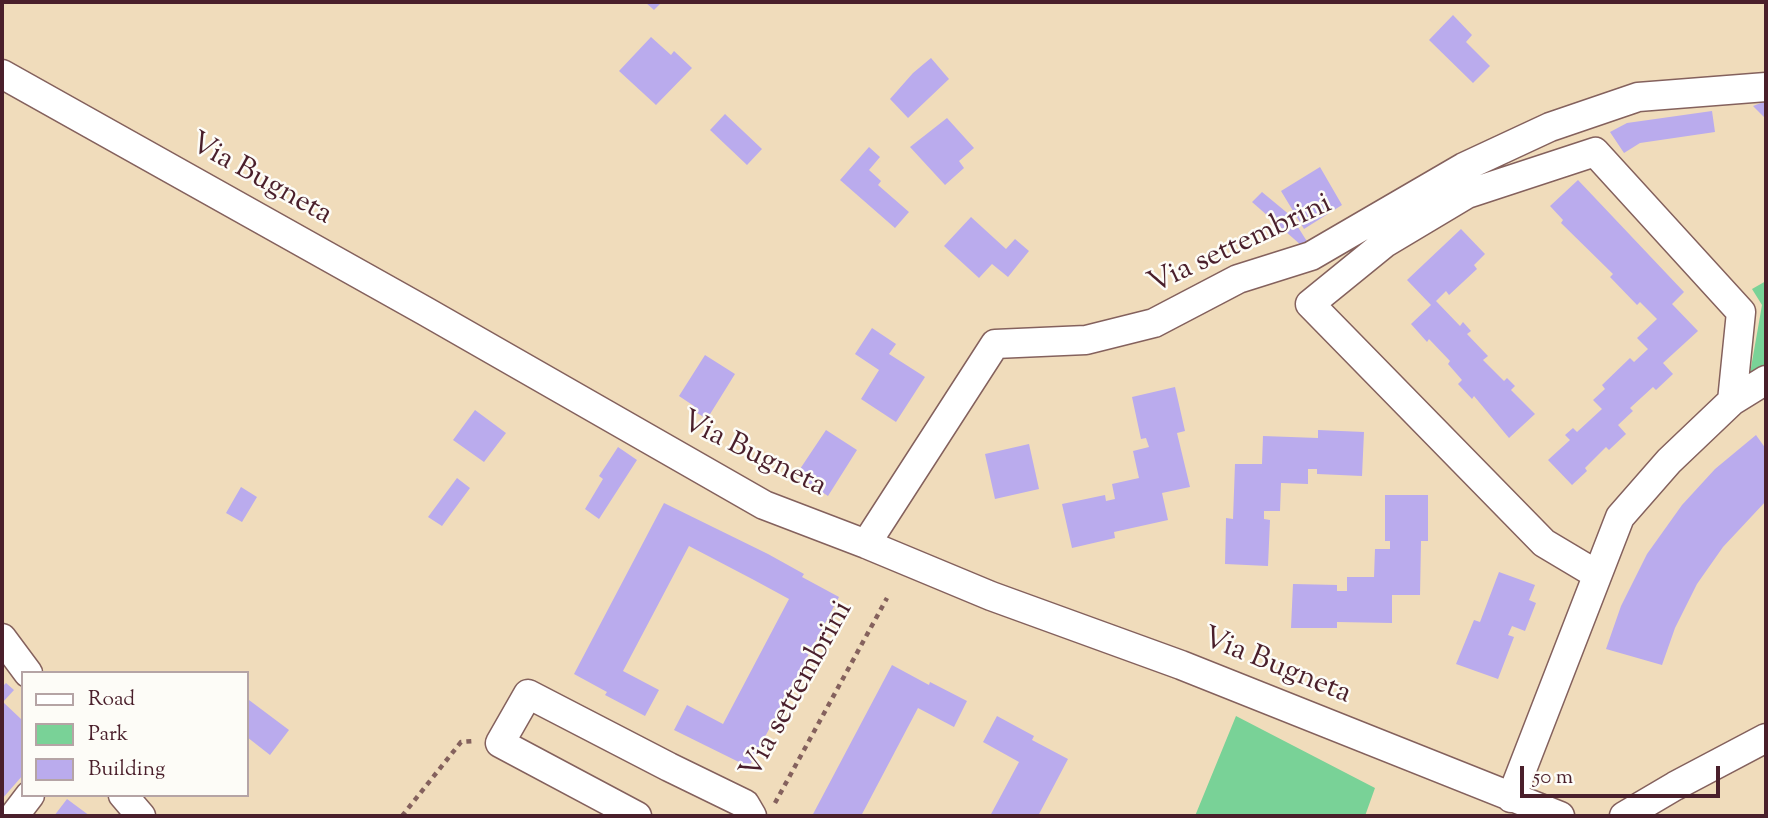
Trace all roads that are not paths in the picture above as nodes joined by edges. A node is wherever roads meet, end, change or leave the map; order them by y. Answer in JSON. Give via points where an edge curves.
{"nodes":[{"id":1,"x":2,"y":74,"type":"edge"},
{"id":2,"x":1766,"y":87,"type":"edge"},
{"id":3,"x":1766,"y":380,"type":"edge"},
{"id":4,"x":1732,"y":401,"type":"junction"},
{"id":5,"x":866,"y":544,"type":"junction"},
{"id":6,"x":1596,"y":574,"type":"junction"},
{"id":7,"x":2,"y":638,"type":"edge"},
{"id":8,"x":27,"y":671,"type":"edge"},
{"id":9,"x":1766,"y":738,"type":"edge"},
{"id":10,"x":28,"y":797,"type":"edge"},
{"id":11,"x":125,"y":797,"type":"edge"},
{"id":12,"x":1510,"y":798,"type":"junction"},
{"id":13,"x":763,"y":810,"type":"edge"},
{"id":14,"x":14,"y":816,"type":"edge"},
{"id":15,"x":141,"y":816,"type":"edge"},
{"id":16,"x":636,"y":816,"type":"edge"},
{"id":17,"x":1560,"y":816,"type":"edge"},
{"id":18,"x":1624,"y":816,"type":"edge"}],
"edges":[{"from":1,"to":5,"type":"street","name":"Via Bugneta","via":[[764,505]]},
{"from":2,"to":5,"type":"street","name":"Via settembrini","via":[[1638,97],[1550,127],[1464,167],[1311,256],[1238,279],[1154,323],[1086,340],[995,344]]},
{"from":3,"to":4,"type":"street"},
{"from":4,"to":6,"type":"street","via":[[1669,461],[1620,517]]},
{"from":4,"to":6,"type":"street","via":[[1741,312],[1595,152],[1467,194],[1385,243],[1310,304],[1544,543]]},
{"from":5,"to":12,"type":"street","name":"Via Bugneta"},
{"from":6,"to":12,"type":"street"},
{"from":7,"to":8,"type":"street"},
{"from":9,"to":18,"type":"street"},
{"from":10,"to":14,"type":"street"},
{"from":11,"to":15,"type":"street"},
{"from":12,"to":17,"type":"street","name":"Via Bugneta"},
{"from":13,"to":16,"type":"street","via":[[528,694],[500,743]]}]}
